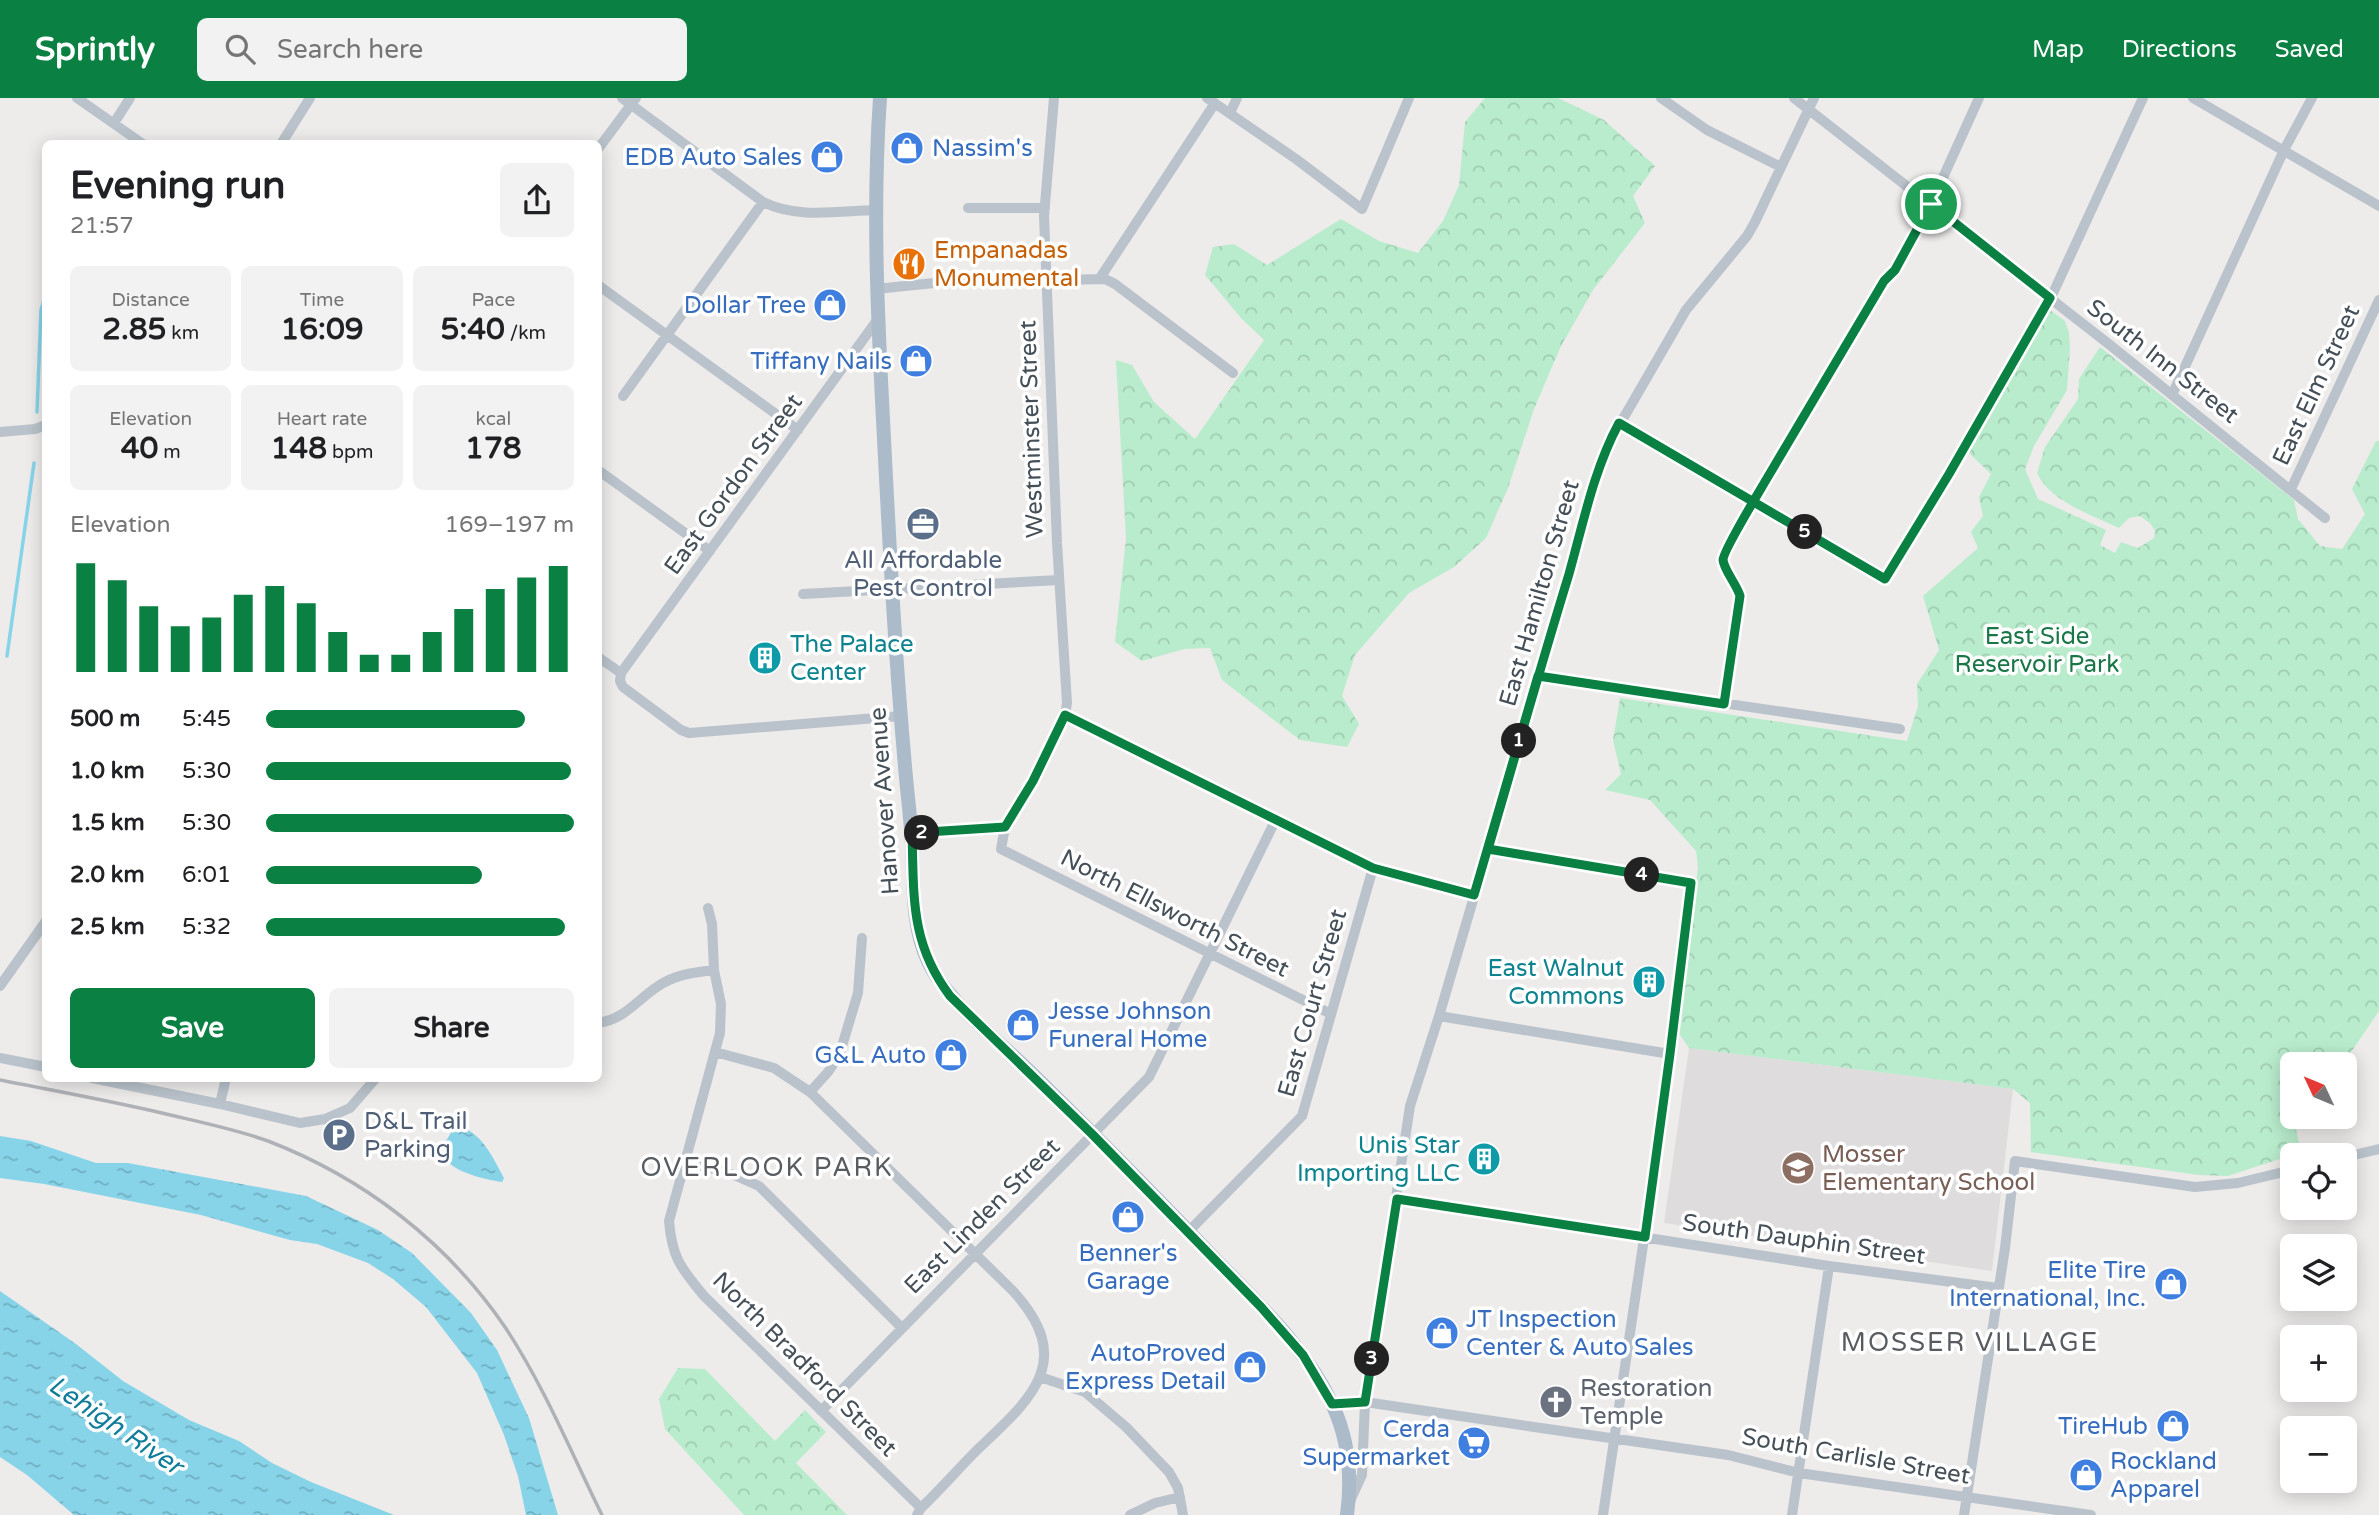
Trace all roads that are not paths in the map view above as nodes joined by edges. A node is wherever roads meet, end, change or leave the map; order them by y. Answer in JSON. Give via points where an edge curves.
{"nodes":[{"id":1,"x":76,"y":98,"type":"edge"},
{"id":2,"x":130,"y":98,"type":"edge"},
{"id":3,"x":310,"y":98,"type":"edge"},
{"id":4,"x":880,"y":98,"type":"edge"},
{"id":5,"x":1054,"y":98,"type":"edge"},
{"id":6,"x":1237,"y":98,"type":"edge"},
{"id":7,"x":1409,"y":98,"type":"edge"},
{"id":8,"x":1661,"y":98,"type":"edge"},
{"id":9,"x":1794,"y":98,"type":"edge"},
{"id":10,"x":1814,"y":98,"type":"edge"},
{"id":11,"x":1979,"y":98,"type":"edge"},
{"id":12,"x":2143,"y":98,"type":"edge"},
{"id":13,"x":2193,"y":98,"type":"edge"},
{"id":14,"x":2312,"y":98,"type":"edge"},
{"id":15,"x":629,"y":100,"type":"edge"},
{"id":16,"x":1211,"y":101,"type":"edge"},
{"id":17,"x":1808,"y":109,"type":"junction"},
{"id":18,"x":1230,"y":113,"type":"junction"},
{"id":19,"x":114,"y":123,"type":"junction"},
{"id":20,"x":137,"y":140,"type":"edge"},
{"id":21,"x":284,"y":140,"type":"edge"},
{"id":22,"x":602,"y":143,"type":"edge"},
{"id":23,"x":2284,"y":150,"type":"junction"},
{"id":24,"x":1781,"y":167,"type":"junction"},
{"id":25,"x":763,"y":202,"type":"junction"},
{"id":26,"x":1931,"y":204,"type":"junction"},
{"id":27,"x":2379,"y":206,"type":"edge"},
{"id":28,"x":968,"y":208,"type":"dead end"},
{"id":29,"x":1045,"y":208,"type":"junction"},
{"id":30,"x":876,"y":209,"type":"junction"},
{"id":31,"x":1100,"y":278,"type":"junction"},
{"id":32,"x":1046,"y":280,"type":"junction"},
{"id":33,"x":602,"y":288,"type":"edge"},
{"id":34,"x":876,"y":289,"type":"junction"},
{"id":35,"x":2050,"y":298,"type":"junction"},
{"id":36,"x":2379,"y":300,"type":"edge"},
{"id":37,"x":878,"y":319,"type":"junction"},
{"id":38,"x":666,"y":335,"type":"junction"},
{"id":39,"x":1233,"y":373,"type":"dead end"},
{"id":40,"x":2172,"y":395,"type":"junction"},
{"id":41,"x":623,"y":396,"type":"dead end"},
{"id":42,"x":1619,"y":423,"type":"junction"},
{"id":43,"x":42,"y":426,"type":"edge"},
{"id":44,"x":798,"y":430,"type":"junction"},
{"id":45,"x":2,"y":432,"type":"edge"},
{"id":46,"x":602,"y":473,"type":"edge"},
{"id":47,"x":2291,"y":489,"type":"junction"},
{"id":48,"x":1754,"y":501,"type":"junction"},
{"id":49,"x":2325,"y":517,"type":"dead end"},
{"id":50,"x":710,"y":551,"type":"junction"},
{"id":51,"x":1059,"y":580,"type":"junction"},
{"id":52,"x":892,"y":590,"type":"junction"},
{"id":53,"x":803,"y":594,"type":"dead end"},
{"id":54,"x":602,"y":660,"type":"edge"},
{"id":55,"x":621,"y":673,"type":"junction"},
{"id":56,"x":1538,"y":676,"type":"junction"},
{"id":57,"x":1724,"y":704,"type":"junction"},
{"id":58,"x":1065,"y":715,"type":"junction"},
{"id":59,"x":901,"y":716,"type":"junction"},
{"id":60,"x":1900,"y":729,"type":"dead end"},
{"id":61,"x":1276,"y":819,"type":"junction"},
{"id":62,"x":1005,"y":827,"type":"junction"},
{"id":63,"x":912,"y":833,"type":"junction"},
{"id":64,"x":1488,"y":849,"type":"junction"},
{"id":65,"x":1373,"y":868,"type":"junction"},
{"id":66,"x":1474,"y":895,"type":"junction"},
{"id":67,"x":708,"y":908,"type":"dead end"},
{"id":68,"x":40,"y":938,"type":"edge"},
{"id":69,"x":862,"y":939,"type":"dead end"},
{"id":70,"x":1210,"y":954,"type":"junction"},
{"id":71,"x":714,"y":970,"type":"junction"},
{"id":72,"x":0,"y":986,"type":"edge"},
{"id":73,"x":1331,"y":1014,"type":"junction"},
{"id":74,"x":1439,"y":1016,"type":"junction"},
{"id":75,"x":602,"y":1022,"type":"edge"},
{"id":76,"x":715,"y":1052,"type":"junction"},
{"id":77,"x":1670,"y":1054,"type":"junction"},
{"id":78,"x":0,"y":1058,"type":"edge"},
{"id":79,"x":42,"y":1066,"type":"edge"},
{"id":80,"x":112,"y":1082,"type":"edge"},
{"id":81,"x":225,"y":1082,"type":"edge"},
{"id":82,"x":373,"y":1082,"type":"edge"},
{"id":83,"x":810,"y":1092,"type":"junction"},
{"id":84,"x":220,"y":1104,"type":"junction"},
{"id":85,"x":1092,"y":1134,"type":"junction"},
{"id":86,"x":2379,"y":1149,"type":"edge"},
{"id":87,"x":2357,"y":1154,"type":"edge"},
{"id":88,"x":686,"y":1161,"type":"junction"},
{"id":89,"x":2280,"y":1173,"type":"edge"},
{"id":90,"x":1397,"y":1199,"type":"junction"},
{"id":91,"x":1189,"y":1231,"type":"junction"},
{"id":92,"x":1645,"y":1237,"type":"junction"},
{"id":93,"x":975,"y":1255,"type":"junction"},
{"id":94,"x":1829,"y":1266,"type":"junction"},
{"id":95,"x":1998,"y":1288,"type":"junction"},
{"id":96,"x":901,"y":1327,"type":"junction"},
{"id":97,"x":1040,"y":1377,"type":"junction"},
{"id":98,"x":1365,"y":1402,"type":"junction"},
{"id":99,"x":1332,"y":1404,"type":"junction"},
{"id":100,"x":821,"y":1411,"type":"junction"},
{"id":101,"x":1615,"y":1439,"type":"junction"},
{"id":102,"x":1799,"y":1473,"type":"junction"},
{"id":103,"x":1180,"y":1497,"type":"junction"},
{"id":104,"x":1966,"y":1497,"type":"junction"},
{"id":105,"x":919,"y":1511,"type":"edge"},
{"id":106,"x":1347,"y":1511,"type":"edge"},
{"id":107,"x":1130,"y":1515,"type":"edge"},
{"id":108,"x":1184,"y":1515,"type":"edge"},
{"id":109,"x":1603,"y":1515,"type":"edge"},
{"id":110,"x":1792,"y":1515,"type":"edge"},
{"id":111,"x":1964,"y":1515,"type":"edge"},
{"id":112,"x":2091,"y":1515,"type":"edge"}],
"edges":[{"from":1,"to":19,"type":"street"},
{"from":2,"to":19,"type":"street"},
{"from":3,"to":21,"type":"street"},
{"from":4,"to":30,"type":"main road","name":"Hanover Avenue"},
{"from":5,"to":29,"type":"street","name":"Westminster Street"},
{"from":6,"to":18,"type":"street"},
{"from":7,"to":18,"type":"street","via":[[1362,209]]},
{"from":8,"to":24,"type":"street","via":[[1707,130]]},
{"from":9,"to":17,"type":"street","name":"South Inn Street"},
{"from":10,"to":17,"type":"street","name":"East Hamilton Street"},
{"from":11,"to":26,"type":"street"},
{"from":12,"to":35,"type":"street"},
{"from":13,"to":23,"type":"street"},
{"from":14,"to":23,"type":"street"},
{"from":15,"to":22,"type":"street"},
{"from":15,"to":25,"type":"street"},
{"from":16,"to":18,"type":"street"},
{"from":16,"to":31,"type":"street"},
{"from":17,"to":24,"type":"street","name":"East Hamilton Street"},
{"from":17,"to":26,"type":"street","name":"South Inn Street"},
{"from":19,"to":20,"type":"street"},
{"from":23,"to":27,"type":"street"},
{"from":23,"to":40,"type":"street"},
{"from":24,"to":42,"type":"street","name":"East Hamilton Street","via":[[1747,236],[1686,310]]},
{"from":25,"to":30,"type":"street","via":[[799,212]]},
{"from":25,"to":38,"type":"street"},
{"from":26,"to":35,"type":"street","name":"South Inn Street"},
{"from":26,"to":48,"type":"street"},
{"from":28,"to":29,"type":"street"},
{"from":29,"to":32,"type":"street","name":"Westminster Street"},
{"from":30,"to":34,"type":"main road","name":"Hanover Avenue"},
{"from":31,"to":32,"type":"street"},
{"from":31,"to":39,"type":"street","via":[[1115,284]]},
{"from":32,"to":34,"type":"street"},
{"from":32,"to":51,"type":"street","name":"Westminster Street"},
{"from":33,"to":38,"type":"street"},
{"from":34,"to":37,"type":"main road","name":"Hanover Avenue"},
{"from":35,"to":40,"type":"street","name":"South Inn Street"},
{"from":35,"to":48,"type":"street","via":[[1885,579]]},
{"from":36,"to":47,"type":"street","name":"East Elm Street"},
{"from":37,"to":44,"type":"street","name":"East Gordon Street"},
{"from":37,"to":52,"type":"main road","name":"Hanover Avenue"},
{"from":38,"to":41,"type":"street"},
{"from":38,"to":44,"type":"street"},
{"from":40,"to":47,"type":"street","name":"South Inn Street"},
{"from":42,"to":48,"type":"street"},
{"from":42,"to":56,"type":"street","name":"East Hamilton Street","via":[[1605,450]]},
{"from":43,"to":45,"type":"street"},
{"from":44,"to":50,"type":"street","name":"East Gordon Street"},
{"from":46,"to":50,"type":"street"},
{"from":47,"to":49,"type":"street","name":"South Inn Street"},
{"from":48,"to":57,"type":"street","via":[[1723,561],[1740,596]]},
{"from":50,"to":55,"type":"street","name":"East Gordon Street"},
{"from":51,"to":52,"type":"street"},
{"from":51,"to":58,"type":"street","name":"Westminster Street","via":[[1068,703]]},
{"from":52,"to":53,"type":"street"},
{"from":52,"to":59,"type":"main road","name":"Hanover Avenue"},
{"from":54,"to":55,"type":"street"},
{"from":55,"to":59,"type":"street","via":[[623,687],[689,733]]},
{"from":56,"to":57,"type":"street"},
{"from":56,"to":64,"type":"street","name":"East Hamilton Street"},
{"from":57,"to":60,"type":"street"},
{"from":58,"to":61,"type":"street"},
{"from":58,"to":62,"type":"street"},
{"from":59,"to":63,"type":"main road","name":"Hanover Avenue"},
{"from":61,"to":65,"type":"street"},
{"from":61,"to":70,"type":"street","name":"East Linden Street"},
{"from":62,"to":63,"type":"street"},
{"from":62,"to":70,"type":"street","name":"North Ellsworth Street","via":[[1001,849]]},
{"from":63,"to":85,"type":"main road","name":"Hanover Avenue","via":[[916,920],[928,962],[939,981]]},
{"from":64,"to":66,"type":"street","name":"East Hamilton Street"},
{"from":64,"to":77,"type":"street","via":[[1691,883]]},
{"from":65,"to":66,"type":"street"},
{"from":65,"to":73,"type":"street","name":"East Court Street"},
{"from":66,"to":74,"type":"street","name":"East Hamilton Street"},
{"from":67,"to":71,"type":"street"},
{"from":68,"to":72,"type":"street"},
{"from":69,"to":83,"type":"street","via":[[858,993],[839,1056]]},
{"from":70,"to":73,"type":"street","name":"North Ellsworth Street"},
{"from":70,"to":85,"type":"street","name":"East Linden Street","via":[[1149,1076]]},
{"from":71,"to":75,"type":"street","via":[[690,972],[663,982],[628,1011]]},
{"from":71,"to":76,"type":"street","via":[[721,1003]]},
{"from":73,"to":91,"type":"street","name":"East Court Street","via":[[1302,1116]]},
{"from":74,"to":77,"type":"street"},
{"from":74,"to":90,"type":"street","name":"East Hamilton Street","via":[[1410,1106]]},
{"from":76,"to":83,"type":"street","via":[[774,1068]]},
{"from":76,"to":88,"type":"street"},
{"from":77,"to":92,"type":"street"},
{"from":78,"to":79,"type":"street"},
{"from":80,"to":84,"type":"street"},
{"from":81,"to":84,"type":"street"},
{"from":82,"to":84,"type":"street","via":[[350,1108],[312,1122],[292,1122]]},
{"from":83,"to":93,"type":"street"},
{"from":85,"to":91,"type":"main road","name":"Hanover Avenue"},
{"from":85,"to":93,"type":"street","name":"East Linden Street"},
{"from":86,"to":87,"type":"street"},
{"from":88,"to":96,"type":"street","via":[[759,1186]]},
{"from":88,"to":100,"type":"street","name":"North Bradford Street","via":[[669,1221],[679,1266]]},
{"from":89,"to":95,"type":"street","via":[[2195,1187],[2015,1161]]},
{"from":90,"to":92,"type":"street","name":"South Dauphin Street"},
{"from":90,"to":98,"type":"street","name":"East Hamilton Street"},
{"from":91,"to":99,"type":"main road","name":"Hanover Avenue","via":[[1292,1342]]},
{"from":92,"to":94,"type":"street","name":"South Dauphin Street"},
{"from":92,"to":101,"type":"street"},
{"from":93,"to":96,"type":"street","name":"East Linden Street"},
{"from":93,"to":97,"type":"street","via":[[1030,1310],[1044,1338]]},
{"from":94,"to":95,"type":"street","name":"South Dauphin Street"},
{"from":94,"to":102,"type":"street"},
{"from":95,"to":104,"type":"street"},
{"from":96,"to":100,"type":"street","name":"East Linden Street"},
{"from":97,"to":103,"type":"street","via":[[1085,1392],[1098,1402],[1155,1455]]},
{"from":97,"to":105,"type":"street","via":[[1023,1405]]},
{"from":98,"to":99,"type":"street","name":"South Carlisle Street"},
{"from":98,"to":101,"type":"street","name":"South Carlisle Street"},
{"from":98,"to":106,"type":"street","name":"East Hamilton Street","via":[[1362,1475]]},
{"from":99,"to":106,"type":"main road","name":"Hanover Avenue","via":[[1347,1450]]},
{"from":100,"to":105,"type":"street","name":"North Bradford Street"},
{"from":101,"to":102,"type":"street","name":"South Carlisle Street","via":[[1728,1455]]},
{"from":101,"to":109,"type":"street"},
{"from":102,"to":104,"type":"street","name":"South Carlisle Street"},
{"from":102,"to":110,"type":"street"},
{"from":103,"to":107,"type":"street"},
{"from":103,"to":108,"type":"street"},
{"from":104,"to":111,"type":"street"},
{"from":104,"to":112,"type":"street","name":"South Carlisle Street"}]}
